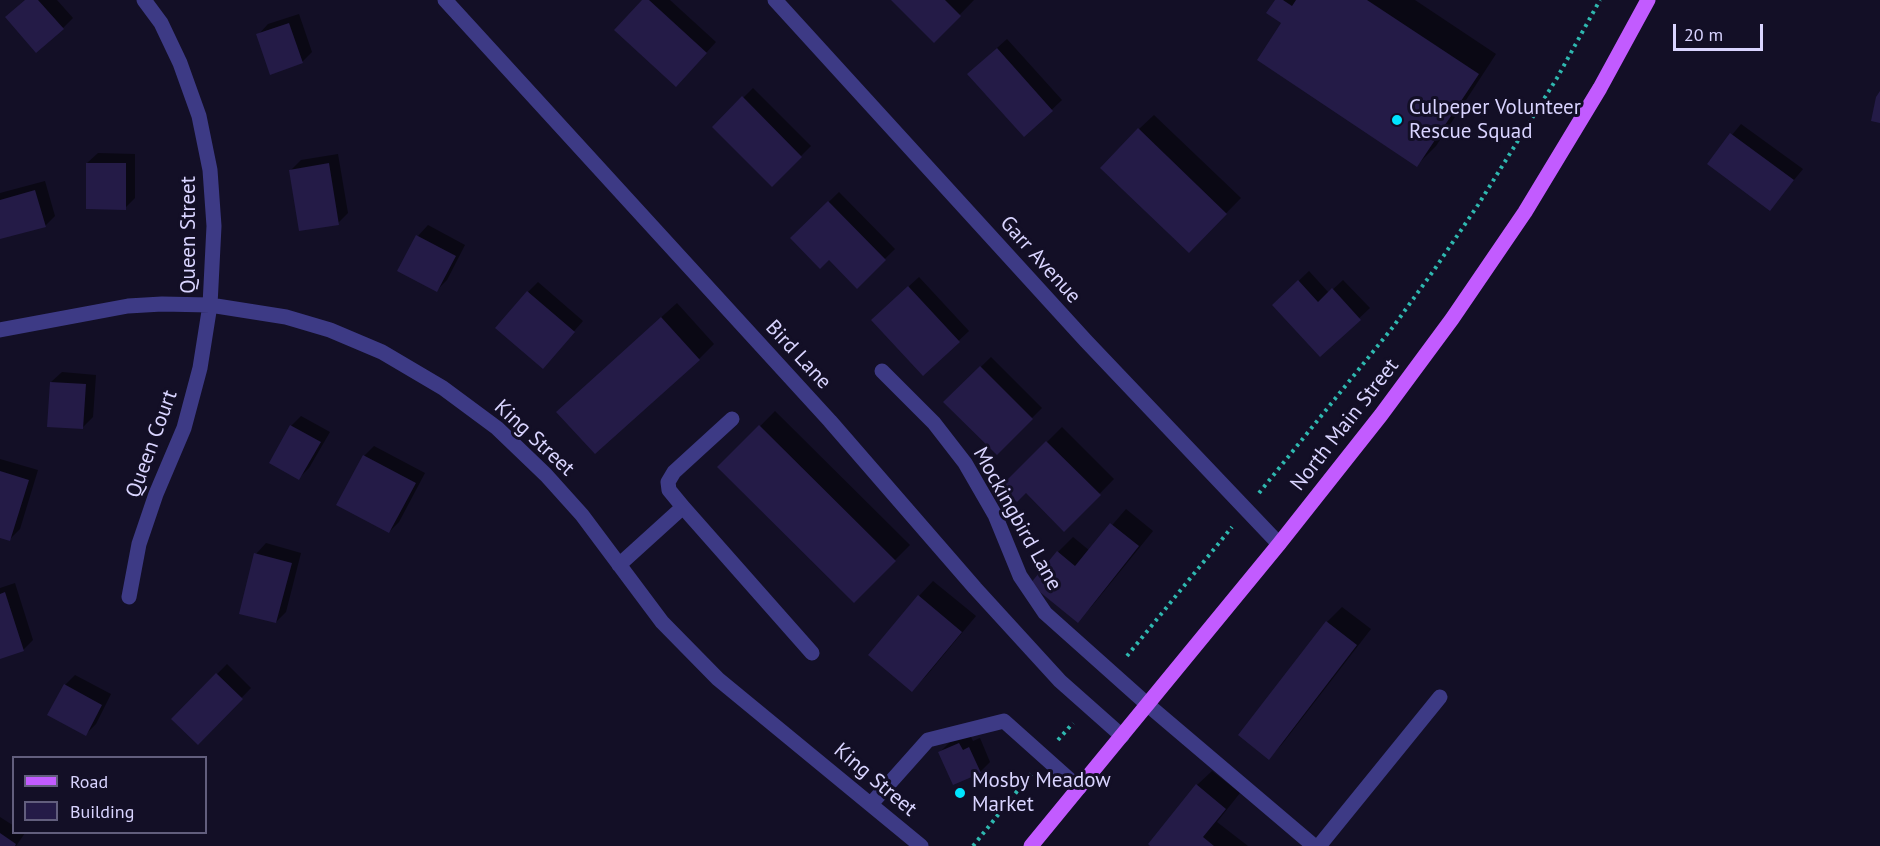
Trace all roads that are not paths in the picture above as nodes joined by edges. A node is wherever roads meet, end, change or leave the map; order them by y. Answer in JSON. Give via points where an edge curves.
{"nodes":[{"id":1,"x":144,"y":0,"type":"edge"},
{"id":2,"x":445,"y":0,"type":"edge"},
{"id":3,"x":776,"y":0,"type":"edge"},
{"id":4,"x":1648,"y":0,"type":"edge"},
{"id":5,"x":210,"y":305,"type":"junction"},
{"id":6,"x":0,"y":330,"type":"edge"},
{"id":7,"x":882,"y":371,"type":"dead end"},
{"id":8,"x":732,"y":419,"type":"dead end"},
{"id":9,"x":683,"y":507,"type":"junction"},
{"id":10,"x":1279,"y":544,"type":"junction"},
{"id":11,"x":619,"y":565,"type":"junction"},
{"id":12,"x":129,"y":597,"type":"dead end"},
{"id":13,"x":812,"y":653,"type":"dead end"},
{"id":14,"x":1440,"y":697,"type":"dead end"},
{"id":15,"x":1148,"y":705,"type":"junction"},
{"id":16,"x":1122,"y":736,"type":"junction"},
{"id":17,"x":1079,"y":788,"type":"junction"},
{"id":18,"x":871,"y":804,"type":"junction"},
{"id":19,"x":921,"y":846,"type":"edge"},
{"id":20,"x":1032,"y":846,"type":"edge"},
{"id":21,"x":1314,"y":846,"type":"edge"},
{"id":22,"x":1319,"y":846,"type":"edge"}],
"edges":[{"from":1,"to":5,"type":"street","name":"Queen Street","via":[[161,23],[180,63],[199,116],[210,170],[214,226]]},
{"from":2,"to":16,"type":"street","name":"Bird Lane","via":[[830,421],[1060,681]]},
{"from":3,"to":10,"type":"street","name":"Garr Avenue","via":[[1086,341]]},
{"from":4,"to":10,"type":"main road","name":"North Main Street","via":[[1600,88],[1519,220],[1452,319]]},
{"from":5,"to":6,"type":"street","name":"King Street","via":[[128,306]]},
{"from":5,"to":11,"type":"street","name":"King Street","via":[[286,317],[330,330],[382,352],[443,388],[497,428],[546,475]]},
{"from":5,"to":12,"type":"street","name":"Queen Court","via":[[200,368],[184,428],[139,544]]},
{"from":7,"to":15,"type":"street","name":"Mockingbird Lane","via":[[934,423],[965,463],[995,515],[1020,576],[1045,613]]},
{"from":8,"to":9,"type":"street","via":[[668,482],[669,490]]},
{"from":9,"to":11,"type":"street"},
{"from":9,"to":13,"type":"street"},
{"from":10,"to":15,"type":"main road","name":"North Main Street"},
{"from":11,"to":18,"type":"street","name":"King Street","via":[[662,622],[718,679]]},
{"from":14,"to":22,"type":"street"},
{"from":15,"to":16,"type":"main road","name":"North Main Street"},
{"from":15,"to":21,"type":"street","name":"Mockingbird Lane"},
{"from":16,"to":17,"type":"main road","name":"North Main Street"},
{"from":17,"to":18,"type":"street","via":[[1004,721],[928,740]]},
{"from":17,"to":20,"type":"main road","name":"North Main Street"},
{"from":18,"to":19,"type":"street","name":"King Street"}]}
